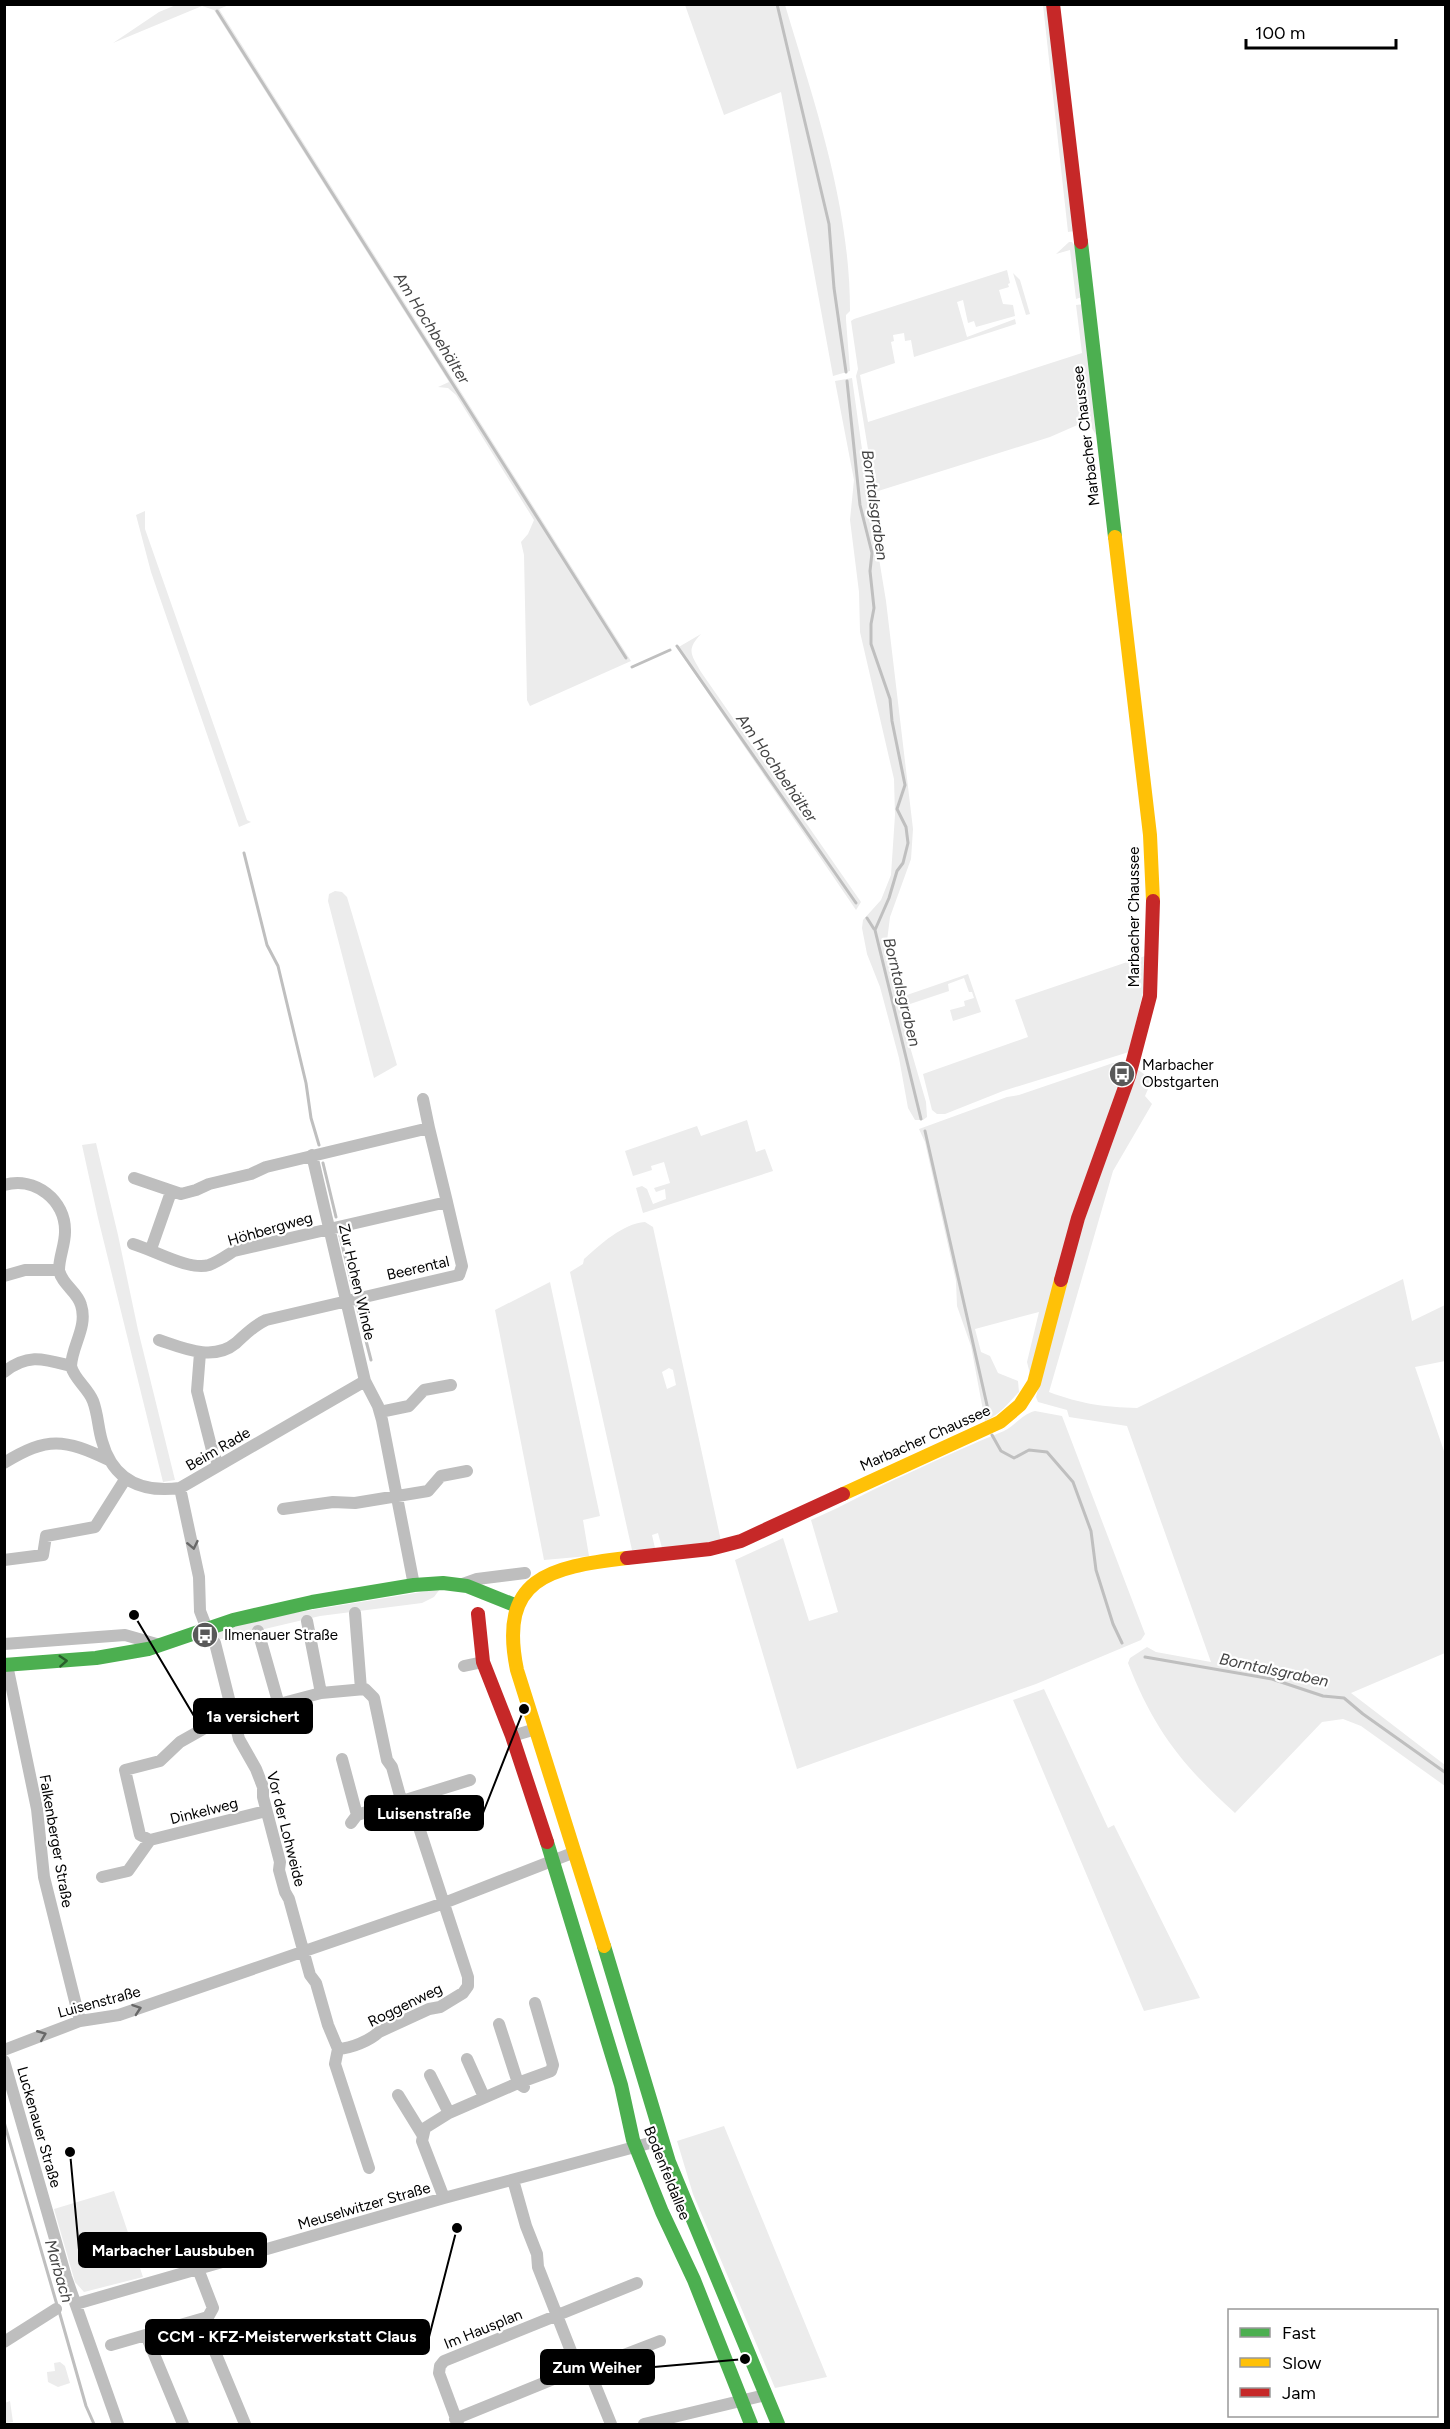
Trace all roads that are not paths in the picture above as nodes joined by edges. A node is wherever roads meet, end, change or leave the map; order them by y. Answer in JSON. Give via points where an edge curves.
{"nodes":[{"id":1,"x":1053,"y":4,"type":"edge"},
{"id":2,"x":423,"y":1099,"type":"dead end"},
{"id":3,"x":429,"y":1128,"type":"junction"},
{"id":4,"x":312,"y":1155,"type":"junction"},
{"id":5,"x":134,"y":1178,"type":"dead end"},
{"id":6,"x":4,"y":1185,"type":"edge"},
{"id":7,"x":171,"y":1192,"type":"junction"},
{"id":8,"x":447,"y":1202,"type":"junction"},
{"id":9,"x":329,"y":1228,"type":"junction"},
{"id":10,"x":133,"y":1244,"type":"dead end"},
{"id":11,"x":151,"y":1250,"type":"junction"},
{"id":12,"x":59,"y":1270,"type":"junction"},
{"id":13,"x":4,"y":1276,"type":"edge"},
{"id":14,"x":346,"y":1300,"type":"junction"},
{"id":15,"x":159,"y":1340,"type":"dead end"},
{"id":16,"x":200,"y":1353,"type":"junction"},
{"id":17,"x":71,"y":1366,"type":"junction"},
{"id":18,"x":6,"y":1369,"type":"edge"},
{"id":19,"x":365,"y":1381,"type":"junction"},
{"id":20,"x":451,"y":1385,"type":"dead end"},
{"id":21,"x":380,"y":1412,"type":"junction"},
{"id":22,"x":110,"y":1460,"type":"junction"},
{"id":23,"x":4,"y":1463,"type":"edge"},
{"id":24,"x":219,"y":1465,"type":"junction"},
{"id":25,"x":467,"y":1471,"type":"dead end"},
{"id":26,"x":126,"y":1478,"type":"junction"},
{"id":27,"x":180,"y":1488,"type":"junction"},
{"id":28,"x":398,"y":1497,"type":"junction"},
{"id":29,"x":283,"y":1509,"type":"dead end"},
{"id":30,"x":4,"y":1560,"type":"edge"},
{"id":31,"x":525,"y":1573,"type":"dead end"},
{"id":32,"x":414,"y":1585,"type":"junction"},
{"id":33,"x":460,"y":1585,"type":"junction"},
{"id":34,"x":517,"y":1606,"type":"junction"},
{"id":35,"x":355,"y":1613,"type":"dead end"},
{"id":36,"x":478,"y":1614,"type":"dead end"},
{"id":37,"x":307,"y":1621,"type":"dead end"},
{"id":38,"x":207,"y":1629,"type":"junction"},
{"id":39,"x":258,"y":1632,"type":"dead end"},
{"id":40,"x":215,"y":1643,"type":"dead end"},
{"id":41,"x":4,"y":1644,"type":"edge"},
{"id":42,"x":160,"y":1646,"type":"junction"},
{"id":43,"x":483,"y":1662,"type":"junction"},
{"id":44,"x":6,"y":1665,"type":"edge"},
{"id":45,"x":464,"y":1666,"type":"dead end"},
{"id":46,"x":361,"y":1689,"type":"junction"},
{"id":47,"x":321,"y":1693,"type":"junction"},
{"id":48,"x":279,"y":1705,"type":"junction"},
{"id":49,"x":235,"y":1717,"type":"junction"},
{"id":50,"x":536,"y":1729,"type":"junction"},
{"id":51,"x":512,"y":1736,"type":"junction"},
{"id":52,"x":342,"y":1759,"type":"dead end"},
{"id":53,"x":470,"y":1780,"type":"dead end"},
{"id":54,"x":406,"y":1801,"type":"junction"},
{"id":55,"x":266,"y":1811,"type":"junction"},
{"id":56,"x":150,"y":1840,"type":"junction"},
{"id":57,"x":575,"y":1852,"type":"junction"},
{"id":58,"x":554,"y":1860,"type":"junction"},
{"id":59,"x":102,"y":1877,"type":"dead end"},
{"id":60,"x":444,"y":1903,"type":"junction"},
{"id":61,"x":303,"y":1952,"type":"junction"},
{"id":62,"x":620,"y":1999,"type":"junction"},
{"id":63,"x":535,"y":2003,"type":"dead end"},
{"id":64,"x":598,"y":2006,"type":"junction"},
{"id":65,"x":80,"y":2021,"type":"junction"},
{"id":66,"x":499,"y":2024,"type":"dead end"},
{"id":67,"x":338,"y":2049,"type":"junction"},
{"id":68,"x":4,"y":2050,"type":"edge"},
{"id":69,"x":467,"y":2059,"type":"dead end"},
{"id":70,"x":4,"y":2061,"type":"edge"},
{"id":71,"x":430,"y":2075,"type":"dead end"},
{"id":72,"x":521,"y":2085,"type":"junction"},
{"id":73,"x":398,"y":2095,"type":"dead end"},
{"id":74,"x":484,"y":2097,"type":"junction"},
{"id":75,"x":448,"y":2113,"type":"junction"},
{"id":76,"x":422,"y":2134,"type":"junction"},
{"id":77,"x":661,"y":2140,"type":"junction"},
{"id":78,"x":635,"y":2147,"type":"junction"},
{"id":79,"x":369,"y":2168,"type":"dead end"},
{"id":80,"x":513,"y":2180,"type":"junction"},
{"id":81,"x":444,"y":2198,"type":"junction"},
{"id":82,"x":198,"y":2269,"type":"junction"},
{"id":83,"x":715,"y":2271,"type":"junction"},
{"id":84,"x":694,"y":2280,"type":"junction"},
{"id":85,"x":637,"y":2283,"type":"dead end"},
{"id":86,"x":76,"y":2304,"type":"junction"},
{"id":87,"x":56,"y":2309,"type":"dead end"},
{"id":88,"x":557,"y":2316,"type":"junction"},
{"id":89,"x":208,"y":2317,"type":"junction"},
{"id":90,"x":146,"y":2335,"type":"junction"},
{"id":91,"x":660,"y":2341,"type":"dead end"},
{"id":92,"x":4,"y":2342,"type":"edge"},
{"id":93,"x":111,"y":2344,"type":"dead end"},
{"id":94,"x":580,"y":2370,"type":"junction"},
{"id":95,"x":765,"y":2395,"type":"junction"},
{"id":96,"x":741,"y":2401,"type":"junction"},
{"id":97,"x":457,"y":2422,"type":"edge"},
{"id":98,"x":118,"y":2424,"type":"edge"},
{"id":99,"x":183,"y":2424,"type":"edge"},
{"id":100,"x":245,"y":2424,"type":"edge"},
{"id":101,"x":611,"y":2424,"type":"edge"},
{"id":102,"x":644,"y":2424,"type":"edge"},
{"id":103,"x":751,"y":2424,"type":"edge"},
{"id":104,"x":778,"y":2424,"type":"edge"}],
"edges":[{"from":1,"to":34,"type":"street","name":"Marbacher Chaussee","via":[[1150,835],[1153,903],[1150,996],[1136,1053],[1078,1218],[1034,1383],[1026,1400],[1000,1422],[741,1541],[713,1549],[563,1570],[528,1589]]},
{"from":2,"to":3,"type":"street","name":"Beerental"},
{"from":3,"to":4,"type":"street"},
{"from":3,"to":8,"type":"street","name":"Beerental"},
{"from":4,"to":7,"type":"street","via":[[196,1191]]},
{"from":4,"to":9,"type":"street","name":"Zur Hohen Winde"},
{"from":5,"to":7,"type":"street"},
{"from":6,"to":12,"type":"street","via":[[33,1185],[44,1190],[60,1210],[65,1231]]},
{"from":7,"to":11,"type":"street"},
{"from":8,"to":9,"type":"street"},
{"from":8,"to":14,"type":"street","name":"Beerental","via":[[462,1266],[459,1275]]},
{"from":9,"to":11,"type":"street","name":"Höhbergweg","via":[[234,1251],[204,1266],[186,1264]]},
{"from":9,"to":14,"type":"street","name":"Zur Hohen Winde"},
{"from":10,"to":11,"type":"street","name":"Höhbergweg"},
{"from":12,"to":13,"type":"street","via":[[25,1270]]},
{"from":12,"to":17,"type":"street","via":[[83,1312]]},
{"from":14,"to":16,"type":"street","via":[[266,1320],[227,1348]]},
{"from":14,"to":19,"type":"street","name":"Zur Hohen Winde"},
{"from":15,"to":16,"type":"street"},
{"from":16,"to":24,"type":"street","via":[[198,1391]]},
{"from":17,"to":18,"type":"street","via":[[38,1359],[17,1362]]},
{"from":17,"to":22,"type":"street","via":[[94,1402]]},
{"from":19,"to":21,"type":"street","name":"Zur Hohen Winde"},
{"from":19,"to":24,"type":"street","name":"Beim Rade"},
{"from":20,"to":21,"type":"street","via":[[424,1390],[409,1406]]},
{"from":21,"to":28,"type":"street","name":"Zur Hohen Winde"},
{"from":22,"to":23,"type":"street","via":[[79,1446],[53,1443],[34,1446]]},
{"from":22,"to":26,"type":"street"},
{"from":24,"to":27,"type":"street","name":"Beim Rade"},
{"from":25,"to":28,"type":"street","via":[[441,1476],[428,1491]]},
{"from":26,"to":27,"type":"street","via":[[149,1488]]},
{"from":26,"to":30,"type":"street","via":[[95,1527],[46,1536],[43,1555]]},
{"from":27,"to":38,"type":"street","name":"Beim Rade","one_way":true,"via":[[199,1576],[200,1611]]},
{"from":28,"to":29,"type":"street"},
{"from":28,"to":32,"type":"street","name":"Zur Hohen Winde"},
{"from":31,"to":33,"type":"street"},
{"from":32,"to":33,"type":"street"},
{"from":32,"to":38,"type":"street","via":[[312,1602]]},
{"from":33,"to":34,"type":"street"},
{"from":34,"to":50,"type":"street","name":"Bodenfeldallee","via":[[511,1643]]},
{"from":35,"to":46,"type":"street"},
{"from":36,"to":43,"type":"street","name":"Bodenfeldallee"},
{"from":37,"to":47,"type":"street"},
{"from":38,"to":42,"type":"street"},
{"from":39,"to":48,"type":"street"},
{"from":40,"to":49,"type":"street","name":"Vor der Lohweide"},
{"from":41,"to":42,"type":"street","via":[[125,1635]]},
{"from":44,"to":42,"type":"street","one_way":true,"via":[[96,1658]]},
{"from":43,"to":45,"type":"street"},
{"from":43,"to":51,"type":"street","name":"Bodenfeldallee"},
{"from":44,"to":65,"type":"street","name":"Falkenberger Straße","via":[[37,1809],[44,1877]]},
{"from":46,"to":47,"type":"street"},
{"from":46,"to":54,"type":"street","via":[[369,1690],[374,1698],[387,1760]]},
{"from":47,"to":48,"type":"street"},
{"from":48,"to":49,"type":"street"},
{"from":49,"to":55,"type":"street","name":"Vor der Lohweide","via":[[239,1738],[261,1781]]},
{"from":49,"to":56,"type":"street","via":[[211,1723],[180,1742],[160,1761],[125,1770],[140,1835]]},
{"from":50,"to":51,"type":"street"},
{"from":50,"to":57,"type":"street","name":"Bodenfeldallee"},
{"from":51,"to":58,"type":"street","name":"Bodenfeldallee"},
{"from":52,"to":54,"type":"street","via":[[354,1819]]},
{"from":53,"to":54,"type":"street"},
{"from":54,"to":60,"type":"street"},
{"from":55,"to":56,"type":"street","name":"Dinkelweg"},
{"from":55,"to":61,"type":"street","name":"Vor der Lohweide"},
{"from":56,"to":59,"type":"street","via":[[128,1871]]},
{"from":57,"to":58,"type":"street","name":"Luisenstraße"},
{"from":57,"to":62,"type":"street","name":"Bodenfeldallee"},
{"from":58,"to":60,"type":"street","name":"Luisenstraße"},
{"from":58,"to":64,"type":"street","name":"Bodenfeldallee"},
{"from":60,"to":61,"type":"street","name":"Luisenstraße"},
{"from":60,"to":67,"type":"street","name":"Roggenweg","via":[[468,1977],[466,1989],[440,2007]]},
{"from":65,"to":61,"type":"street","name":"Luisenstraße","one_way":true,"via":[[119,2015]]},
{"from":61,"to":67,"type":"street","name":"Vor der Lohweide"},
{"from":62,"to":64,"type":"street"},
{"from":62,"to":77,"type":"street","name":"Bodenfeldallee"},
{"from":63,"to":72,"type":"street","via":[[553,2068]]},
{"from":64,"to":78,"type":"street","name":"Bodenfeldallee"},
{"from":68,"to":65,"type":"street","name":"Luisenstraße","one_way":true},
{"from":66,"to":72,"type":"street"},
{"from":67,"to":79,"type":"street","via":[[334,2064]]},
{"from":69,"to":74,"type":"street"},
{"from":70,"to":86,"type":"street","name":"Luckenauer Straße"},
{"from":71,"to":75,"type":"street"},
{"from":72,"to":74,"type":"street"},
{"from":73,"to":76,"type":"street"},
{"from":74,"to":75,"type":"street"},
{"from":75,"to":76,"type":"street","via":[[427,2125]]},
{"from":76,"to":81,"type":"street"},
{"from":77,"to":78,"type":"street","name":"Meuselwitzer Straße"},
{"from":77,"to":83,"type":"street","name":"Bodenfeldallee"},
{"from":78,"to":80,"type":"street","name":"Meuselwitzer Straße"},
{"from":78,"to":84,"type":"street","name":"Bodenfeldallee"},
{"from":80,"to":81,"type":"street","name":"Meuselwitzer Straße"},
{"from":80,"to":88,"type":"street"},
{"from":81,"to":82,"type":"street","name":"Meuselwitzer Straße"},
{"from":82,"to":86,"type":"street","name":"Meuselwitzer Straße"},
{"from":82,"to":89,"type":"street","via":[[213,2308]]},
{"from":83,"to":84,"type":"street"},
{"from":83,"to":95,"type":"street","name":"Bodenfeldallee"},
{"from":84,"to":96,"type":"street","name":"Bodenfeldallee"},
{"from":85,"to":88,"type":"street","name":"Im Hausplan"},
{"from":86,"to":98,"type":"street","name":"Luckenauer Straße"},
{"from":87,"to":92,"type":"street"},
{"from":88,"to":94,"type":"street"},
{"from":88,"to":97,"type":"street","name":"Im Hausplan","via":[[441,2363],[439,2373]]},
{"from":89,"to":90,"type":"street"},
{"from":89,"to":100,"type":"street","via":[[205,2328]]},
{"from":90,"to":93,"type":"street"},
{"from":90,"to":99,"type":"street"},
{"from":91,"to":94,"type":"street","name":"Im Hausplan"},
{"from":94,"to":97,"type":"street","name":"Im Hausplan"},
{"from":94,"to":101,"type":"street","via":[[591,2375]]},
{"from":95,"to":96,"type":"street"},
{"from":95,"to":104,"type":"street","name":"Bodenfeldallee"},
{"from":96,"to":102,"type":"street"},
{"from":96,"to":103,"type":"street","name":"Bodenfeldallee"}]}
